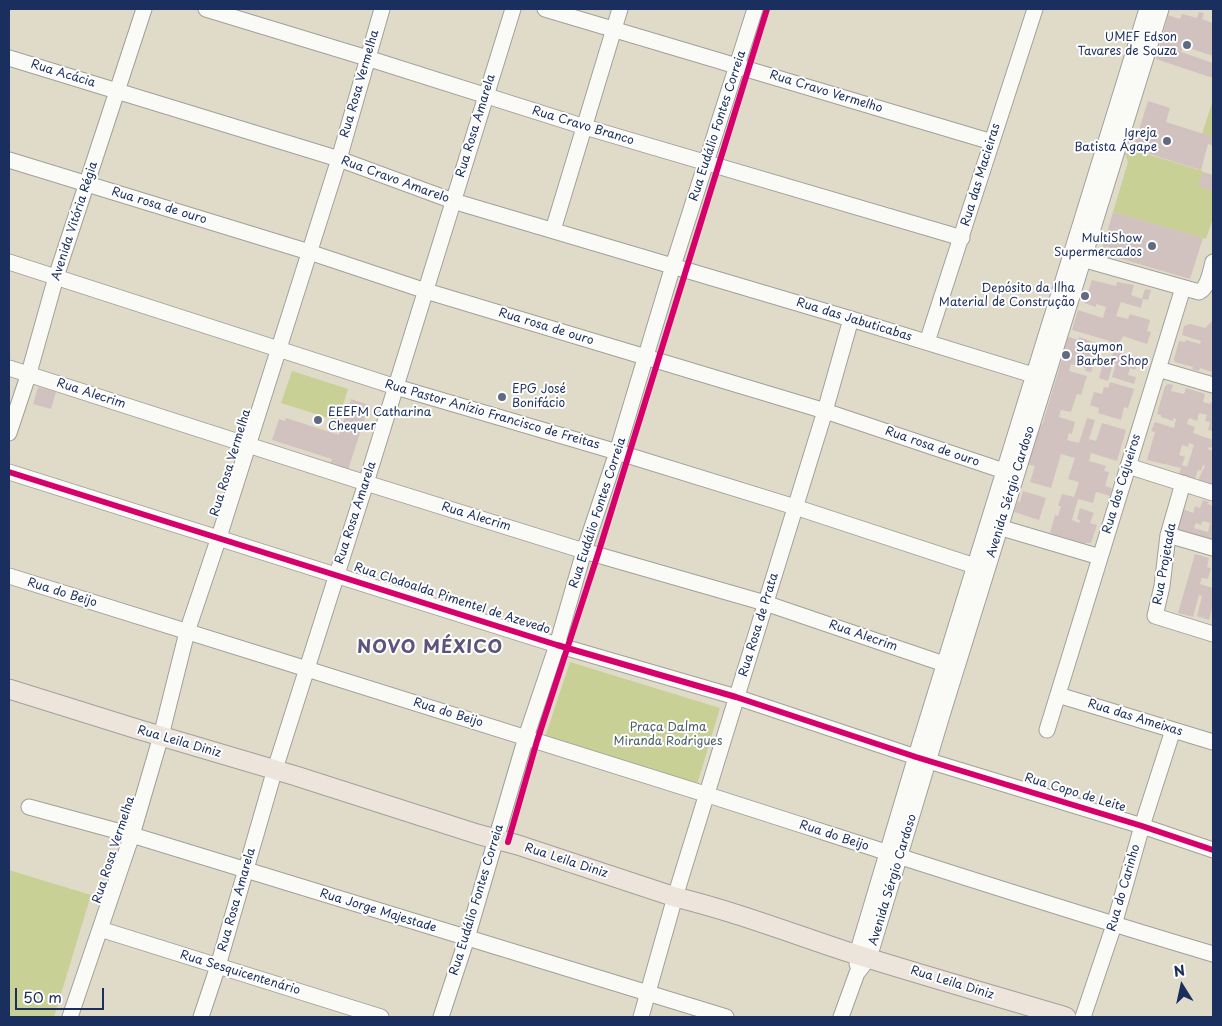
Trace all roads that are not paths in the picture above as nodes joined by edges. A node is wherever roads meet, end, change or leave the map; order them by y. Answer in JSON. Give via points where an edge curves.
{"nodes":[{"id":1,"x":144,"y":9,"type":"edge"},
{"id":2,"x":206,"y":9,"type":"edge"},
{"id":3,"x":382,"y":9,"type":"edge"},
{"id":4,"x":513,"y":9,"type":"edge"},
{"id":5,"x":545,"y":9,"type":"edge"},
{"id":6,"x":620,"y":9,"type":"edge"},
{"id":7,"x":755,"y":9,"type":"edge"},
{"id":8,"x":1035,"y":9,"type":"edge"},
{"id":9,"x":1147,"y":9,"type":"edge"},
{"id":10,"x":1161,"y":9,"type":"edge"},
{"id":11,"x":613,"y":30,"type":"junction"},
{"id":12,"x":9,"y":58,"type":"edge"},
{"id":13,"x":367,"y":58,"type":"junction"},
{"id":14,"x":738,"y":65,"type":"junction"},
{"id":15,"x":117,"y":91,"type":"junction"},
{"id":16,"x":485,"y":96,"type":"junction"},
{"id":17,"x":1118,"y":124,"type":"junction"},
{"id":18,"x":584,"y":127,"type":"junction"},
{"id":19,"x":992,"y":142,"type":"junction"},
{"id":20,"x":339,"y":158,"type":"junction"},
{"id":21,"x":9,"y":160,"type":"edge"},
{"id":22,"x":706,"y":163,"type":"junction"},
{"id":23,"x":87,"y":184,"type":"junction"},
{"id":24,"x":453,"y":202,"type":"junction"},
{"id":25,"x":553,"y":230,"type":"junction"},
{"id":26,"x":962,"y":238,"type":"junction"},
{"id":27,"x":308,"y":252,"type":"junction"},
{"id":28,"x":1077,"y":257,"type":"junction"},
{"id":29,"x":9,"y":262,"type":"edge"},
{"id":30,"x":1213,"y":262,"type":"edge"},
{"id":31,"x":673,"y":266,"type":"junction"},
{"id":32,"x":56,"y":277,"type":"junction"},
{"id":33,"x":1183,"y":288,"type":"junction"},
{"id":34,"x":426,"y":290,"type":"junction"},
{"id":35,"x":851,"y":319,"type":"junction"},
{"id":36,"x":927,"y":342,"type":"junction"},
{"id":37,"x":279,"y":349,"type":"junction"},
{"id":38,"x":646,"y":358,"type":"junction"},
{"id":39,"x":9,"y":368,"type":"edge"},
{"id":40,"x":1158,"y":369,"type":"junction"},
{"id":41,"x":28,"y":374,"type":"junction"},
{"id":42,"x":1040,"y":377,"type":"junction"},
{"id":43,"x":1213,"y":385,"type":"edge"},
{"id":44,"x":396,"y":387,"type":"junction"},
{"id":45,"x":825,"y":411,"type":"junction"},
{"id":46,"x":9,"y":433,"type":"edge"},
{"id":47,"x":248,"y":444,"type":"junction"},
{"id":48,"x":617,"y":452,"type":"junction"},
{"id":49,"x":1128,"y":466,"type":"junction"},
{"id":50,"x":9,"y":472,"type":"edge"},
{"id":51,"x":1010,"y":473,"type":"junction"},
{"id":52,"x":366,"y":483,"type":"junction"},
{"id":53,"x":1183,"y":483,"type":"junction"},
{"id":54,"x":1213,"y":493,"type":"edge"},
{"id":55,"x":795,"y":507,"type":"junction"},
{"id":56,"x":994,"y":526,"type":"junction"},
{"id":57,"x":1168,"y":535,"type":"junction"},
{"id":58,"x":219,"y":537,"type":"junction"},
{"id":59,"x":1213,"y":548,"type":"edge"},
{"id":60,"x":584,"y":551,"type":"junction"},
{"id":61,"x":1100,"y":557,"type":"junction"},
{"id":62,"x":981,"y":568,"type":"junction"},
{"id":63,"x":336,"y":574,"type":"junction"},
{"id":64,"x":9,"y":576,"type":"edge"},
{"id":65,"x":766,"y":603,"type":"junction"},
{"id":66,"x":187,"y":632,"type":"junction"},
{"id":67,"x":1213,"y":634,"type":"edge"},
{"id":68,"x":557,"y":645,"type":"junction"},
{"id":69,"x":951,"y":666,"type":"junction"},
{"id":70,"x":306,"y":669,"type":"junction"},
{"id":71,"x":9,"y":689,"type":"edge"},
{"id":72,"x":1058,"y":695,"type":"junction"},
{"id":73,"x":736,"y":697,"type":"junction"},
{"id":74,"x":1047,"y":730,"type":"dead end"},
{"id":75,"x":1174,"y":730,"type":"junction"},
{"id":76,"x":162,"y":736,"type":"junction"},
{"id":77,"x":526,"y":737,"type":"junction"},
{"id":78,"x":1213,"y":742,"type":"edge"},
{"id":79,"x":923,"y":759,"type":"junction"},
{"id":80,"x":274,"y":769,"type":"junction"},
{"id":81,"x":706,"y":795,"type":"junction"},
{"id":82,"x":29,"y":807,"type":"dead end"},
{"id":83,"x":1142,"y":826,"type":"junction"},
{"id":84,"x":132,"y":835,"type":"junction"},
{"id":85,"x":496,"y":839,"type":"junction"},
{"id":86,"x":1213,"y":850,"type":"edge"},
{"id":87,"x":893,"y":856,"type":"junction"},
{"id":88,"x":245,"y":871,"type":"junction"},
{"id":89,"x":675,"y":897,"type":"junction"},
{"id":90,"x":1114,"y":925,"type":"junction"},
{"id":91,"x":100,"y":929,"type":"junction"},
{"id":92,"x":467,"y":938,"type":"junction"},
{"id":93,"x":1213,"y":954,"type":"edge"},
{"id":94,"x":863,"y":956,"type":"junction"},
{"id":95,"x":218,"y":966,"type":"junction"},
{"id":96,"x":648,"y":993,"type":"junction"},
{"id":97,"x":70,"y":1017,"type":"edge"},
{"id":98,"x":202,"y":1017,"type":"edge"},
{"id":99,"x":381,"y":1017,"type":"edge"},
{"id":100,"x":441,"y":1017,"type":"edge"},
{"id":101,"x":641,"y":1017,"type":"edge"},
{"id":102,"x":726,"y":1017,"type":"edge"},
{"id":103,"x":840,"y":1017,"type":"edge"},
{"id":104,"x":1066,"y":1017,"type":"edge"},
{"id":105,"x":1082,"y":1017,"type":"edge"}],
"edges":[{"from":1,"to":15,"type":"street","name":"Avenida Vitória Régia"},
{"from":2,"to":13,"type":"street","name":"Rua Cravo Branco"},
{"from":3,"to":13,"type":"street","name":"Rua Rosa Vermelha"},
{"from":4,"to":16,"type":"street","name":"Rua Rosa Amarela"},
{"from":5,"to":11,"type":"street","name":"Rua Cravo Vermelho"},
{"from":6,"to":11,"type":"street"},
{"from":7,"to":14,"type":"street","name":"Rua Eudálio Fontes Correia"},
{"from":8,"to":19,"type":"street","name":"Rua das Macieiras"},
{"from":9,"to":17,"type":"street","name":"Avenida Sérgio Cardoso"},
{"from":10,"to":17,"type":"street","name":"Avenida Sérgio Cardoso"},
{"from":11,"to":14,"type":"street","name":"Rua Cravo Vermelho"},
{"from":11,"to":18,"type":"street"},
{"from":12,"to":15,"type":"street","name":"Rua Acácia"},
{"from":13,"to":16,"type":"street","name":"Rua Cravo Branco"},
{"from":13,"to":20,"type":"street","name":"Rua Rosa Vermelha"},
{"from":14,"to":19,"type":"street","name":"Rua Cravo Vermelho"},
{"from":14,"to":22,"type":"street","name":"Rua Eudálio Fontes Correia"},
{"from":15,"to":20,"type":"street","name":"Rua Cravo Amarelo"},
{"from":15,"to":23,"type":"street","name":"Avenida Vitória Régia"},
{"from":16,"to":18,"type":"street","name":"Rua Cravo Branco"},
{"from":16,"to":24,"type":"street","name":"Rua Rosa Amarela"},
{"from":17,"to":28,"type":"street","name":"Avenida Sérgio Cardoso"},
{"from":18,"to":22,"type":"street","name":"Rua Cravo Branco"},
{"from":18,"to":25,"type":"street"},
{"from":19,"to":26,"type":"street","name":"Rua das Macieiras"},
{"from":20,"to":24,"type":"street","name":"Rua Cravo Amarelo"},
{"from":20,"to":27,"type":"street","name":"Rua Rosa Vermelha"},
{"from":21,"to":23,"type":"street","name":"Rua rosa de ouro"},
{"from":22,"to":26,"type":"street","name":"Rua Cravo Branco"},
{"from":22,"to":31,"type":"street","name":"Rua Eudálio Fontes Correia"},
{"from":23,"to":27,"type":"street","name":"Rua rosa de ouro"},
{"from":23,"to":32,"type":"street","name":"Avenida Vitória Régia"},
{"from":24,"to":25,"type":"street","name":"Rua Cravo Amarelo"},
{"from":24,"to":34,"type":"street","name":"Rua Rosa Amarela"},
{"from":25,"to":31,"type":"street","name":"Rua Cravo Amarelo"},
{"from":26,"to":36,"type":"street","name":"Rua das Macieiras"},
{"from":27,"to":34,"type":"street","name":"Rua rosa de ouro"},
{"from":27,"to":37,"type":"street","name":"Rua Rosa Vermelha"},
{"from":28,"to":33,"type":"street"},
{"from":28,"to":42,"type":"street","name":"Avenida Sérgio Cardoso"},
{"from":29,"to":32,"type":"street","name":"Rua Pastor Anízio Francisco de Freitas"},
{"from":30,"to":33,"type":"street","via":[[1202,291]]},
{"from":31,"to":35,"type":"street","name":"Rua das Jabuticabas"},
{"from":31,"to":38,"type":"street","name":"Rua Eudálio Fontes Correia"},
{"from":32,"to":37,"type":"street","name":"Rua Pastor Anízio Francisco de Freitas"},
{"from":32,"to":41,"type":"street","name":"Avenida Vitória Régia"},
{"from":33,"to":40,"type":"street","name":"Rua dos Cajueiros"},
{"from":34,"to":38,"type":"street","name":"Rua rosa de ouro"},
{"from":34,"to":44,"type":"street","name":"Rua Rosa Amarela"},
{"from":35,"to":36,"type":"street","name":"Rua das Jabuticabas"},
{"from":35,"to":45,"type":"street","name":"Rua Rosa de Prata"},
{"from":36,"to":42,"type":"street","name":"Rua das Jabuticabas"},
{"from":37,"to":44,"type":"street","name":"Rua Pastor Anízio Francisco de Freitas"},
{"from":37,"to":47,"type":"street","name":"Rua Rosa Vermelha"},
{"from":38,"to":45,"type":"street","name":"Rua rosa de ouro"},
{"from":38,"to":48,"type":"street","name":"Rua Eudálio Fontes Correia"},
{"from":39,"to":41,"type":"street","name":"Rua Alecrim"},
{"from":40,"to":43,"type":"street"},
{"from":40,"to":49,"type":"street","name":"Rua dos Cajueiros"},
{"from":41,"to":46,"type":"street","name":"Avenida Vitória Régia"},
{"from":41,"to":47,"type":"street","name":"Rua Alecrim"},
{"from":42,"to":51,"type":"street","name":"Avenida Sérgio Cardoso"},
{"from":44,"to":48,"type":"street","name":"Rua Pastor Anízio Francisco de Freitas"},
{"from":44,"to":52,"type":"street","name":"Rua Rosa Amarela"},
{"from":45,"to":51,"type":"street","name":"Rua rosa de ouro"},
{"from":45,"to":55,"type":"street","name":"Rua Rosa de Prata"},
{"from":47,"to":52,"type":"street","name":"Rua Alecrim"},
{"from":47,"to":58,"type":"street","name":"Rua Rosa Vermelha"},
{"from":48,"to":55,"type":"street","name":"Rua Pastor Anízio Francisco de Freitas"},
{"from":48,"to":60,"type":"street","name":"Rua Eudálio Fontes Correia"},
{"from":49,"to":53,"type":"street"},
{"from":49,"to":61,"type":"street","name":"Rua dos Cajueiros"},
{"from":50,"to":58,"type":"street","name":"Rua Clodoalda Pimentel de Azevedo"},
{"from":51,"to":56,"type":"street","name":"Avenida Sérgio Cardoso"},
{"from":52,"to":60,"type":"street","name":"Rua Alecrim"},
{"from":52,"to":63,"type":"street","name":"Rua Rosa Amarela"},
{"from":53,"to":54,"type":"street"},
{"from":53,"to":57,"type":"street","name":"Rua Projetada"},
{"from":55,"to":62,"type":"street","name":"Rua Pastor Anízio Francisco de Freitas"},
{"from":55,"to":65,"type":"street","name":"Rua Rosa de Prata"},
{"from":56,"to":61,"type":"street"},
{"from":56,"to":62,"type":"street","name":"Avenida Sérgio Cardoso"},
{"from":57,"to":59,"type":"street"},
{"from":57,"to":67,"type":"street","name":"Rua Projetada","via":[[1155,616]]},
{"from":58,"to":63,"type":"street","name":"Rua Clodoalda Pimentel de Azevedo"},
{"from":58,"to":66,"type":"street","name":"Rua Rosa Vermelha"},
{"from":60,"to":65,"type":"street","name":"Rua Alecrim"},
{"from":60,"to":68,"type":"street","name":"Rua Eudálio Fontes Correia"},
{"from":61,"to":72,"type":"street","name":"Rua dos Cajueiros"},
{"from":62,"to":69,"type":"street","name":"Avenida Sérgio Cardoso"},
{"from":63,"to":68,"type":"street","name":"Rua Clodoalda Pimentel de Azevedo"},
{"from":63,"to":70,"type":"street","name":"Rua Rosa Amarela"},
{"from":64,"to":66,"type":"street","name":"Rua do Beijo"},
{"from":65,"to":69,"type":"street","name":"Rua Alecrim"},
{"from":65,"to":73,"type":"street","name":"Rua Rosa de Prata"},
{"from":66,"to":70,"type":"street","name":"Rua do Beijo"},
{"from":66,"to":76,"type":"street","name":"Rua Rosa Vermelha"},
{"from":68,"to":73,"type":"street","name":"Rua Clodoalda Pimentel de Azevedo"},
{"from":68,"to":77,"type":"street","name":"Rua Eudálio Fontes Correia"},
{"from":69,"to":79,"type":"street","name":"Avenida Sérgio Cardoso"},
{"from":70,"to":77,"type":"street","name":"Rua do Beijo"},
{"from":70,"to":80,"type":"street","name":"Rua Rosa Amarela"},
{"from":71,"to":76,"type":"main road","name":"Rua Leila Diniz"},
{"from":72,"to":74,"type":"street","name":"Rua dos Cajueiros"},
{"from":72,"to":75,"type":"street","name":"Rua das Ameixas"},
{"from":73,"to":79,"type":"street","name":"Rua Clodoalda Pimentel de Azevedo"},
{"from":73,"to":81,"type":"street","name":"Rua Rosa de Prata"},
{"from":75,"to":78,"type":"street","name":"Rua das Ameixas"},
{"from":75,"to":83,"type":"street","name":"Rua do Carinho"},
{"from":76,"to":80,"type":"main road","name":"Rua Leila Diniz"},
{"from":76,"to":84,"type":"street","name":"Rua Rosa Vermelha"},
{"from":77,"to":81,"type":"street","name":"Rua do Beijo"},
{"from":77,"to":85,"type":"street","name":"Rua Eudálio Fontes Correia"},
{"from":79,"to":83,"type":"street","name":"Rua Copo de Leite"},
{"from":79,"to":87,"type":"street","name":"Avenida Sérgio Cardoso"},
{"from":80,"to":85,"type":"main road","name":"Rua Leila Diniz"},
{"from":80,"to":88,"type":"street","name":"Rua Rosa Amarela"},
{"from":81,"to":87,"type":"street","name":"Rua do Beijo"},
{"from":81,"to":89,"type":"street","name":"Rua Rosa de Prata"},
{"from":82,"to":84,"type":"street","name":"Rua Jorge Majestade"},
{"from":83,"to":86,"type":"street","name":"Rua Copo de Leite"},
{"from":83,"to":90,"type":"street","name":"Rua do Carinho"},
{"from":84,"to":88,"type":"street","name":"Rua Jorge Majestade"},
{"from":84,"to":91,"type":"street","name":"Rua Rosa Vermelha"},
{"from":85,"to":89,"type":"main road","name":"Rua Leila Diniz"},
{"from":85,"to":92,"type":"street","name":"Rua Eudálio Fontes Correia"},
{"from":87,"to":90,"type":"street","name":"Rua do Beijo"},
{"from":87,"to":94,"type":"street","name":"Avenida Sérgio Cardoso"},
{"from":88,"to":92,"type":"street","name":"Rua Jorge Majestade"},
{"from":88,"to":95,"type":"street","name":"Rua Rosa Amarela"},
{"from":89,"to":94,"type":"main road","name":"Rua Leila Diniz"},
{"from":89,"to":96,"type":"street","name":"Rua Rosa de Prata"},
{"from":90,"to":93,"type":"street","name":"Rua do Beijo"},
{"from":90,"to":105,"type":"street","name":"Rua do Carinho"},
{"from":91,"to":95,"type":"street","name":"Rua Sesquicentenário"},
{"from":91,"to":97,"type":"street","name":"Rua Rosa Vermelha"},
{"from":92,"to":96,"type":"street","name":"Rua Jorge Majestade"},
{"from":92,"to":100,"type":"street","name":"Rua Eudálio Fontes Correia"},
{"from":94,"to":103,"type":"street","name":"Avenida Sérgio Cardoso"},
{"from":94,"to":104,"type":"main road","name":"Rua Leila Diniz"},
{"from":95,"to":98,"type":"street","name":"Rua Rosa Amarela"},
{"from":95,"to":99,"type":"street","name":"Rua Sesquicentenário"},
{"from":96,"to":101,"type":"street","name":"Rua Rosa de Prata"},
{"from":96,"to":102,"type":"street","name":"Rua Jorge Majestade"}]}
